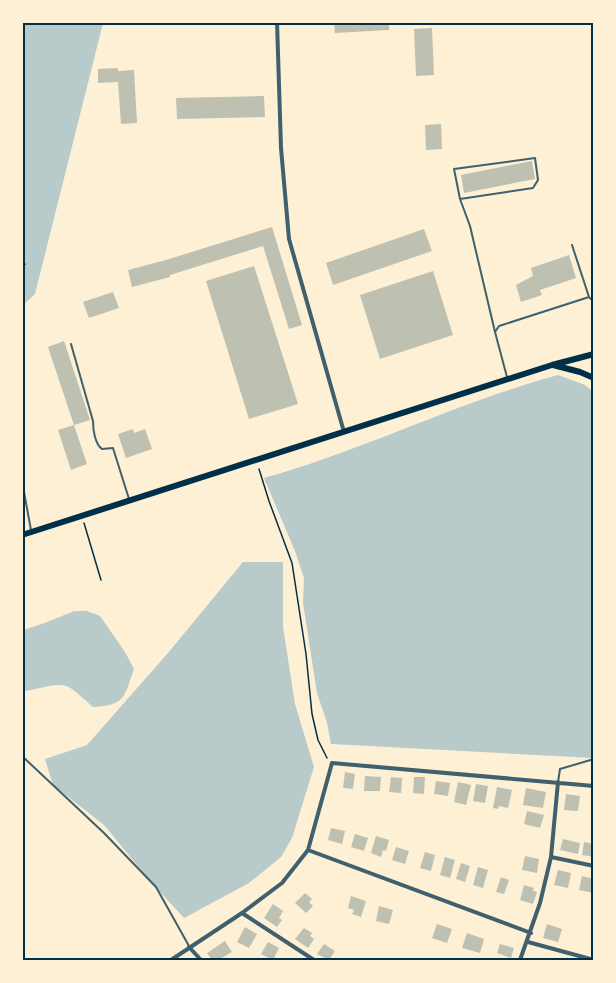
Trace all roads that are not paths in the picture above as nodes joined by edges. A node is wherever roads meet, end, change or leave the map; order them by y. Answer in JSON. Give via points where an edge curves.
{"nodes":[{"id":1,"x":276,"y":22,"type":"edge"},
{"id":2,"x":460,"y":199,"type":"junction"},
{"id":3,"x":572,"y":245,"type":"dead end"},
{"id":4,"x":589,"y":297,"type":"junction"},
{"id":5,"x":594,"y":302,"type":"edge"},
{"id":6,"x":495,"y":332,"type":"junction"},
{"id":7,"x":71,"y":344,"type":"dead end"},
{"id":8,"x":594,"y":354,"type":"edge"},
{"id":9,"x":552,"y":365,"type":"junction"},
{"id":10,"x":594,"y":378,"type":"edge"},
{"id":11,"x":508,"y":380,"type":"junction"},
{"id":12,"x":344,"y":432,"type":"junction"},
{"id":13,"x":22,"y":481,"type":"edge"},
{"id":14,"x":130,"y":501,"type":"junction"},
{"id":15,"x":32,"y":532,"type":"junction"},
{"id":16,"x":22,"y":535,"type":"edge"},
{"id":17,"x":22,"y":756,"type":"edge"},
{"id":18,"x":594,"y":759,"type":"edge"},
{"id":19,"x":558,"y":782,"type":"junction"},
{"id":20,"x":594,"y":786,"type":"edge"},
{"id":21,"x":308,"y":850,"type":"junction"},
{"id":22,"x":551,"y":857,"type":"junction"},
{"id":23,"x":594,"y":866,"type":"edge"},
{"id":24,"x":242,"y":913,"type":"junction"},
{"id":25,"x":531,"y":933,"type":"junction"},
{"id":26,"x":528,"y":942,"type":"junction"},
{"id":27,"x":189,"y":947,"type":"junction"},
{"id":28,"x":171,"y":960,"type":"edge"},
{"id":29,"x":201,"y":960,"type":"edge"},
{"id":30,"x":314,"y":960,"type":"edge"},
{"id":31,"x":520,"y":960,"type":"edge"},
{"id":32,"x":594,"y":960,"type":"edge"}],
"edges":[{"from":1,"to":12,"type":"street","via":[[281,148],[290,239]]},
{"from":2,"to":2,"type":"lane","via":[[454,169],[535,158],[538,180],[533,188]]},
{"from":2,"to":6,"type":"lane","via":[[471,226]]},
{"from":3,"to":4,"type":"lane"},
{"from":4,"to":5,"type":"lane"},
{"from":4,"to":6,"type":"lane","via":[[499,326]]},
{"from":6,"to":11,"type":"lane"},
{"from":7,"to":14,"type":"lane","via":[[98,446],[112,448]]},
{"from":8,"to":9,"type":"main road"},
{"from":9,"to":10,"type":"main road"},
{"from":9,"to":11,"type":"main road"},
{"from":11,"to":12,"type":"main road"},
{"from":12,"to":14,"type":"main road"},
{"from":13,"to":15,"type":"lane"},
{"from":14,"to":15,"type":"main road"},
{"from":15,"to":16,"type":"main road"},
{"from":17,"to":27,"type":"lane","via":[[156,887]]},
{"from":18,"to":19,"type":"lane","via":[[560,769]]},
{"from":19,"to":20,"type":"street"},
{"from":19,"to":21,"type":"street","via":[[332,763]]},
{"from":19,"to":22,"type":"street"},
{"from":21,"to":24,"type":"street","via":[[282,883]]},
{"from":21,"to":25,"type":"street"},
{"from":22,"to":23,"type":"street"},
{"from":22,"to":25,"type":"street"},
{"from":24,"to":27,"type":"street"},
{"from":24,"to":30,"type":"street"},
{"from":25,"to":26,"type":"street"},
{"from":26,"to":31,"type":"street"},
{"from":26,"to":32,"type":"street"},
{"from":27,"to":28,"type":"street"},
{"from":27,"to":29,"type":"street"}]}
